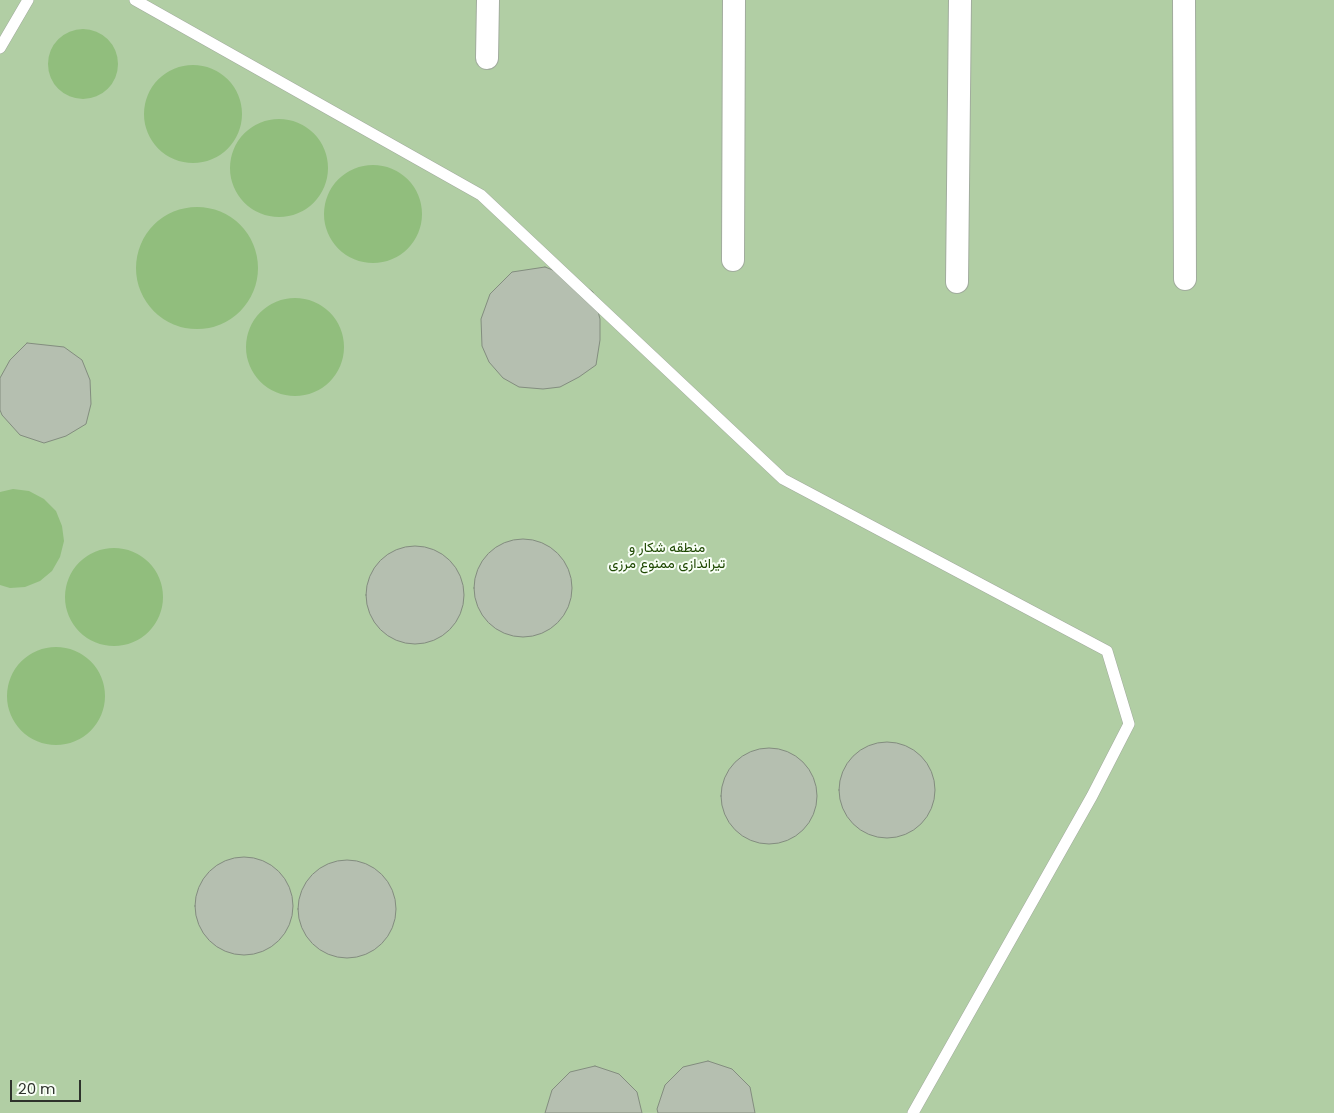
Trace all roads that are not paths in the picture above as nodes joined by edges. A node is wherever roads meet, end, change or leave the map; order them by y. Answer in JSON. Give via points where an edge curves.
{"nodes":[{"id":1,"x":28,"y":0,"type":"edge"},
{"id":2,"x":135,"y":0,"type":"edge"},
{"id":3,"x":488,"y":0,"type":"edge"},
{"id":4,"x":734,"y":0,"type":"edge"},
{"id":5,"x":960,"y":0,"type":"edge"},
{"id":6,"x":1184,"y":0,"type":"edge"},
{"id":7,"x":0,"y":48,"type":"edge"},
{"id":8,"x":487,"y":58,"type":"dead end"},
{"id":9,"x":733,"y":260,"type":"dead end"},
{"id":10,"x":1185,"y":279,"type":"dead end"},
{"id":11,"x":957,"y":282,"type":"dead end"},
{"id":12,"x":913,"y":1113,"type":"edge"}],
"edges":[{"from":1,"to":7,"type":"lane"},
{"from":2,"to":12,"type":"lane","via":[[481,196],[783,480],[1107,651],[1129,724],[1092,796]]},
{"from":3,"to":8,"type":"street"},
{"from":4,"to":9,"type":"street"},
{"from":5,"to":11,"type":"street"},
{"from":6,"to":10,"type":"street"}]}
